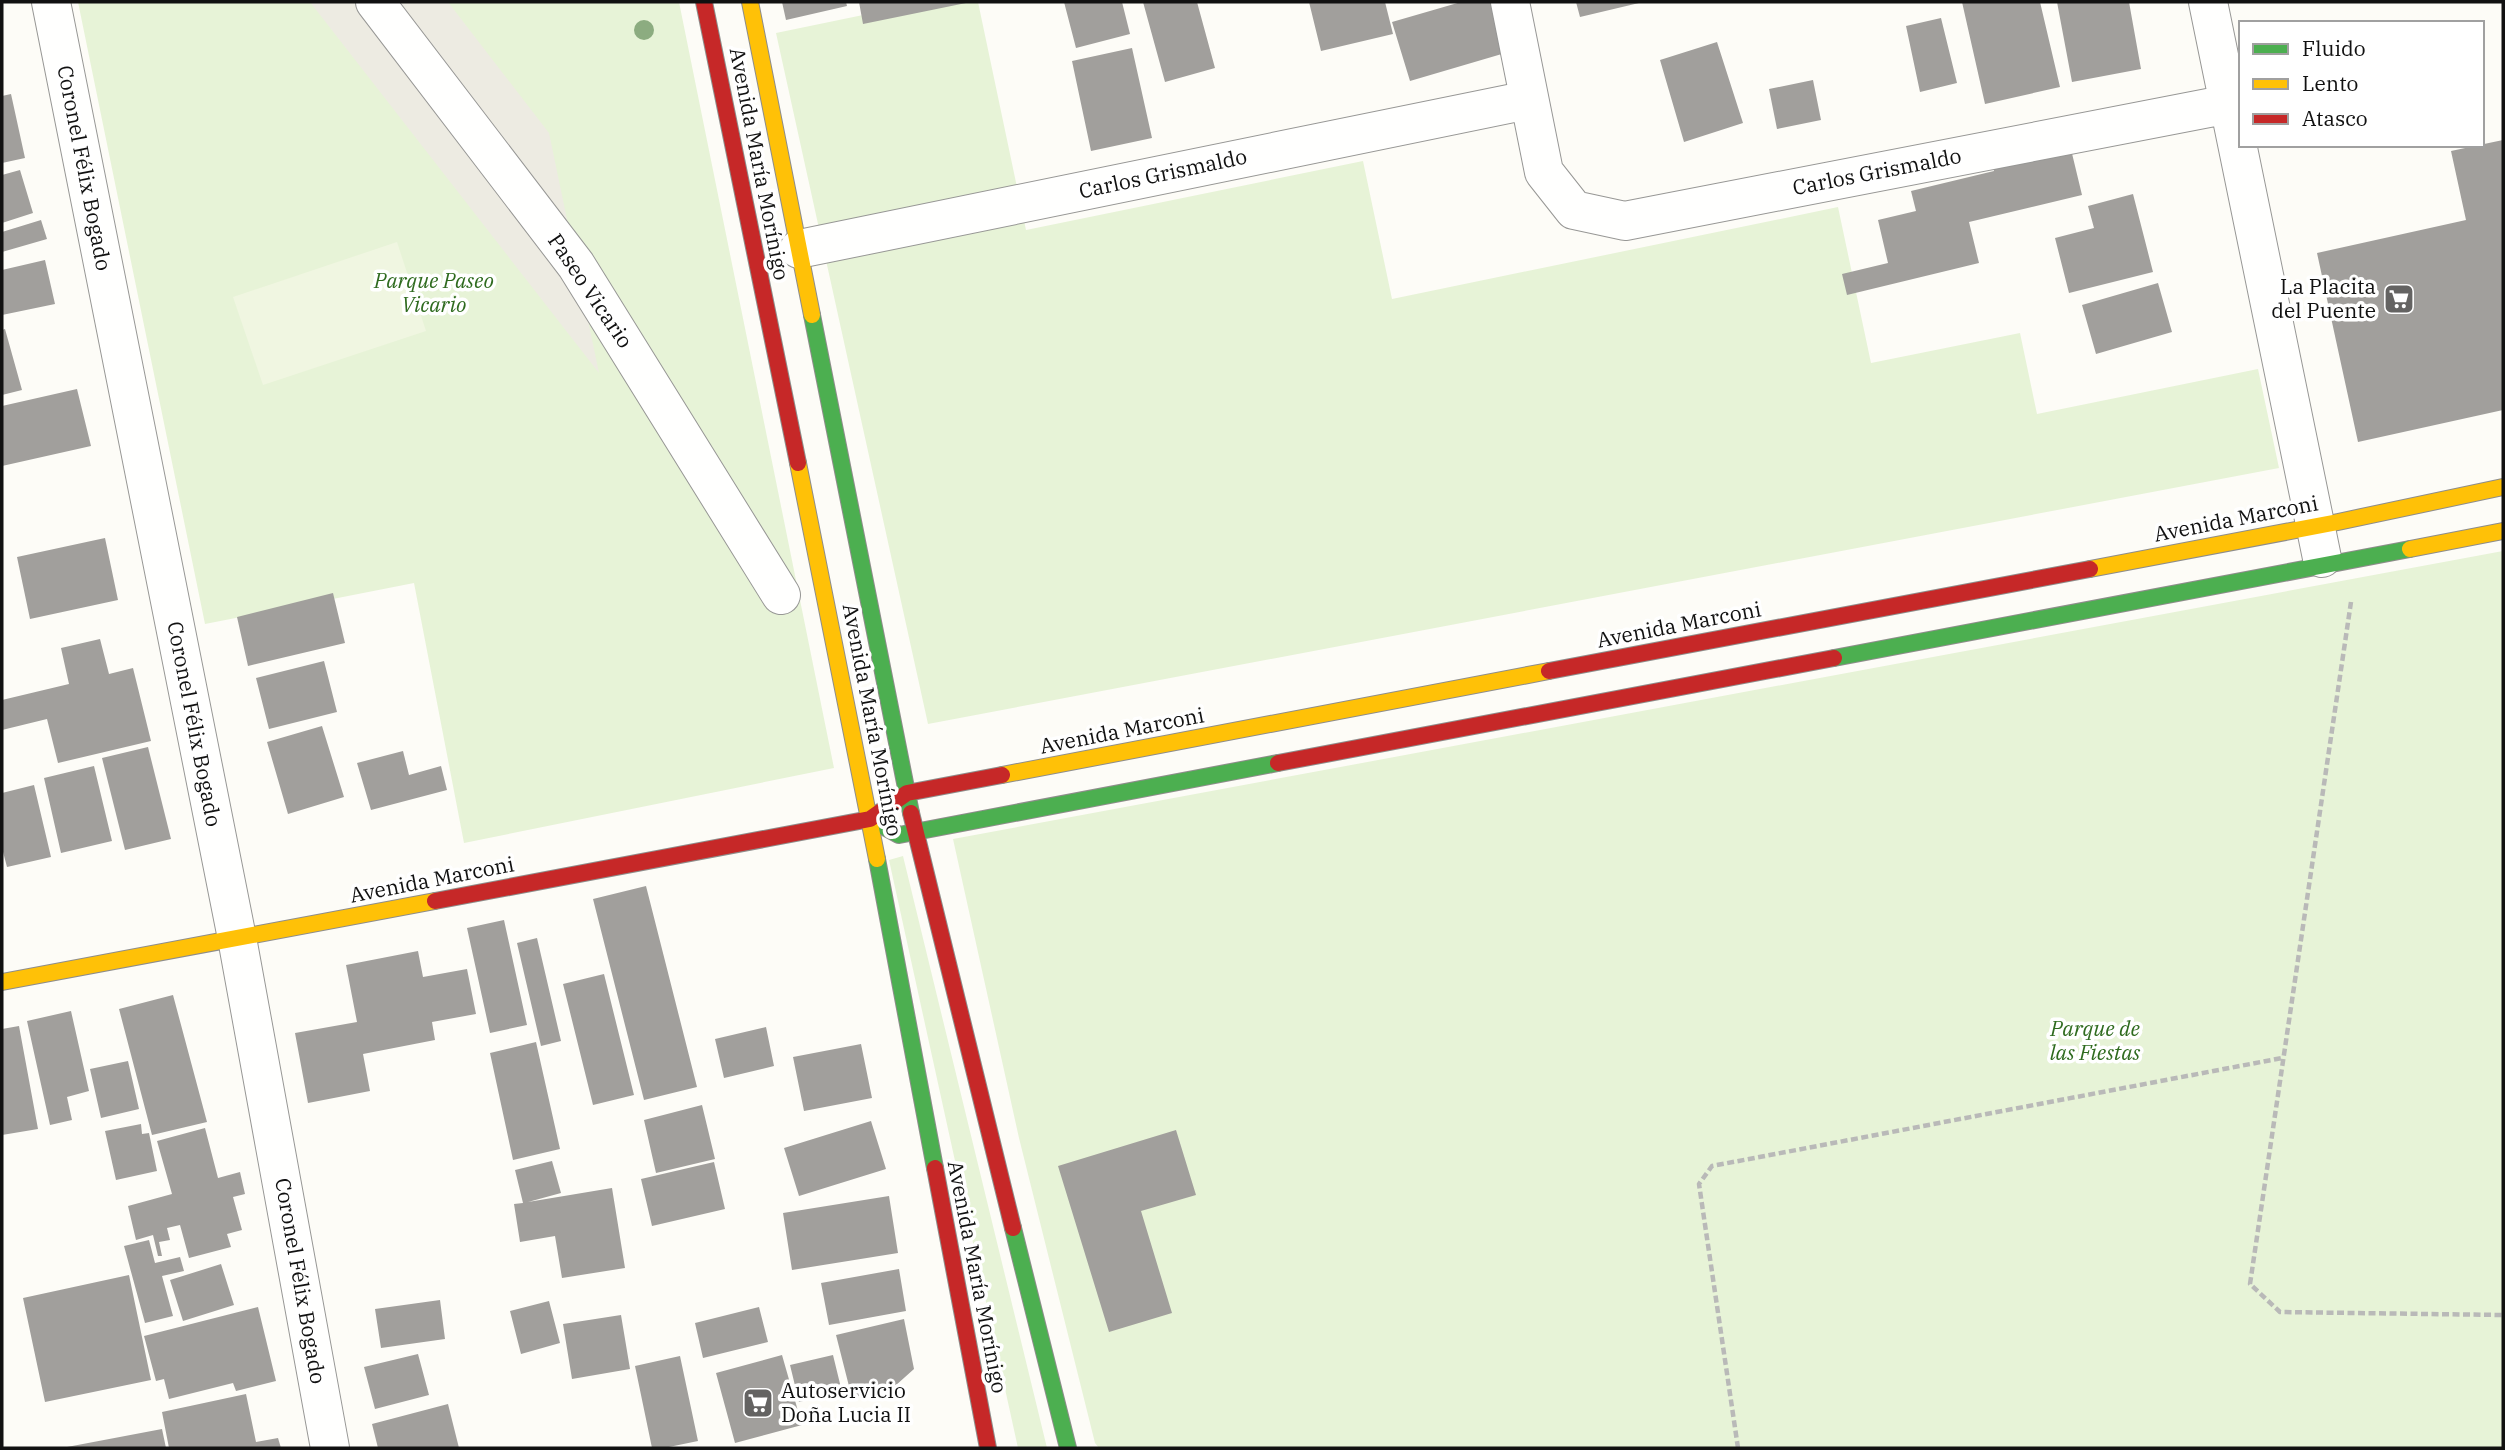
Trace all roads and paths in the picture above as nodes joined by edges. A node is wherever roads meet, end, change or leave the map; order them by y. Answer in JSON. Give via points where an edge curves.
{"nodes":[{"id":1,"x":51,"y":2,"type":"edge"},
{"id":2,"x":375,"y":2,"type":"edge"},
{"id":3,"x":705,"y":2,"type":"edge"},
{"id":4,"x":750,"y":2,"type":"edge"},
{"id":5,"x":1510,"y":2,"type":"edge"},
{"id":6,"x":2208,"y":2,"type":"edge"},
{"id":7,"x":1528,"y":100,"type":"junction"},
{"id":8,"x":2229,"y":104,"type":"junction"},
{"id":9,"x":799,"y":249,"type":"junction"},
{"id":10,"x":2503,"y":487,"type":"edge"},
{"id":11,"x":2315,"y":526,"type":"junction"},
{"id":12,"x":2503,"y":531,"type":"edge"},
{"id":13,"x":2334,"y":562,"type":"junction"},
{"id":14,"x":781,"y":596,"type":"dead end"},
{"id":15,"x":907,"y":793,"type":"junction"},
{"id":16,"x":870,"y":819,"type":"junction"},
{"id":17,"x":915,"y":832,"type":"junction"},
{"id":18,"x":237,"y":938,"type":"junction"},
{"id":19,"x":2,"y":982,"type":"edge"},
{"id":20,"x":2282,"y":1058,"type":"junction"},
{"id":21,"x":2503,"y":1315,"type":"edge"},
{"id":22,"x":330,"y":1448,"type":"edge"},
{"id":23,"x":988,"y":1448,"type":"edge"},
{"id":24,"x":1068,"y":1448,"type":"edge"},
{"id":25,"x":1738,"y":1448,"type":"edge"}],
"edges":[{"from":1,"to":18,"type":"street","name":"Coronel Félix Bogado"},
{"from":2,"to":14,"type":"street","name":"Paseo Vicario","via":[[576,265]]},
{"from":3,"to":16,"type":"main road","name":"Avenida María Morínigo"},
{"from":4,"to":9,"type":"main road","name":"Avenida María Morínigo"},
{"from":5,"to":7,"type":"street"},
{"from":6,"to":8,"type":"street"},
{"from":7,"to":8,"type":"street","name":"Carlos Grismaldo","via":[[1544,172],[1574,210],[1625,221]]},
{"from":7,"to":9,"type":"street","name":"Carlos Grismaldo"},
{"from":8,"to":11,"type":"street"},
{"from":9,"to":15,"type":"main road","name":"Avenida María Morínigo"},
{"from":10,"to":11,"type":"main road","name":"Avenida Marconi"},
{"from":11,"to":13,"type":"street"},
{"from":11,"to":15,"type":"main road","name":"Avenida Marconi"},
{"from":12,"to":13,"type":"main road"},
{"from":13,"to":17,"type":"main road"},
{"from":13,"to":20,"type":"path","via":[[2351,601]]},
{"from":15,"to":16,"type":"main road","name":"Avenida Marconi"},
{"from":15,"to":17,"type":"main road","name":"Avenida María Morínigo"},
{"from":16,"to":17,"type":"main road","via":[[899,835]]},
{"from":16,"to":18,"type":"main road","name":"Avenida Marconi"},
{"from":16,"to":23,"type":"main road","name":"Avenida María Morínigo"},
{"from":17,"to":24,"type":"main road","name":"Avenida María Morínigo"},
{"from":18,"to":19,"type":"main road","name":"Avenida Marconi"},
{"from":18,"to":22,"type":"street","name":"Coronel Félix Bogado"},
{"from":20,"to":21,"type":"path","via":[[2250,1284],[2280,1312]]},
{"from":20,"to":25,"type":"path","via":[[1712,1166],[1699,1184]]}]}
